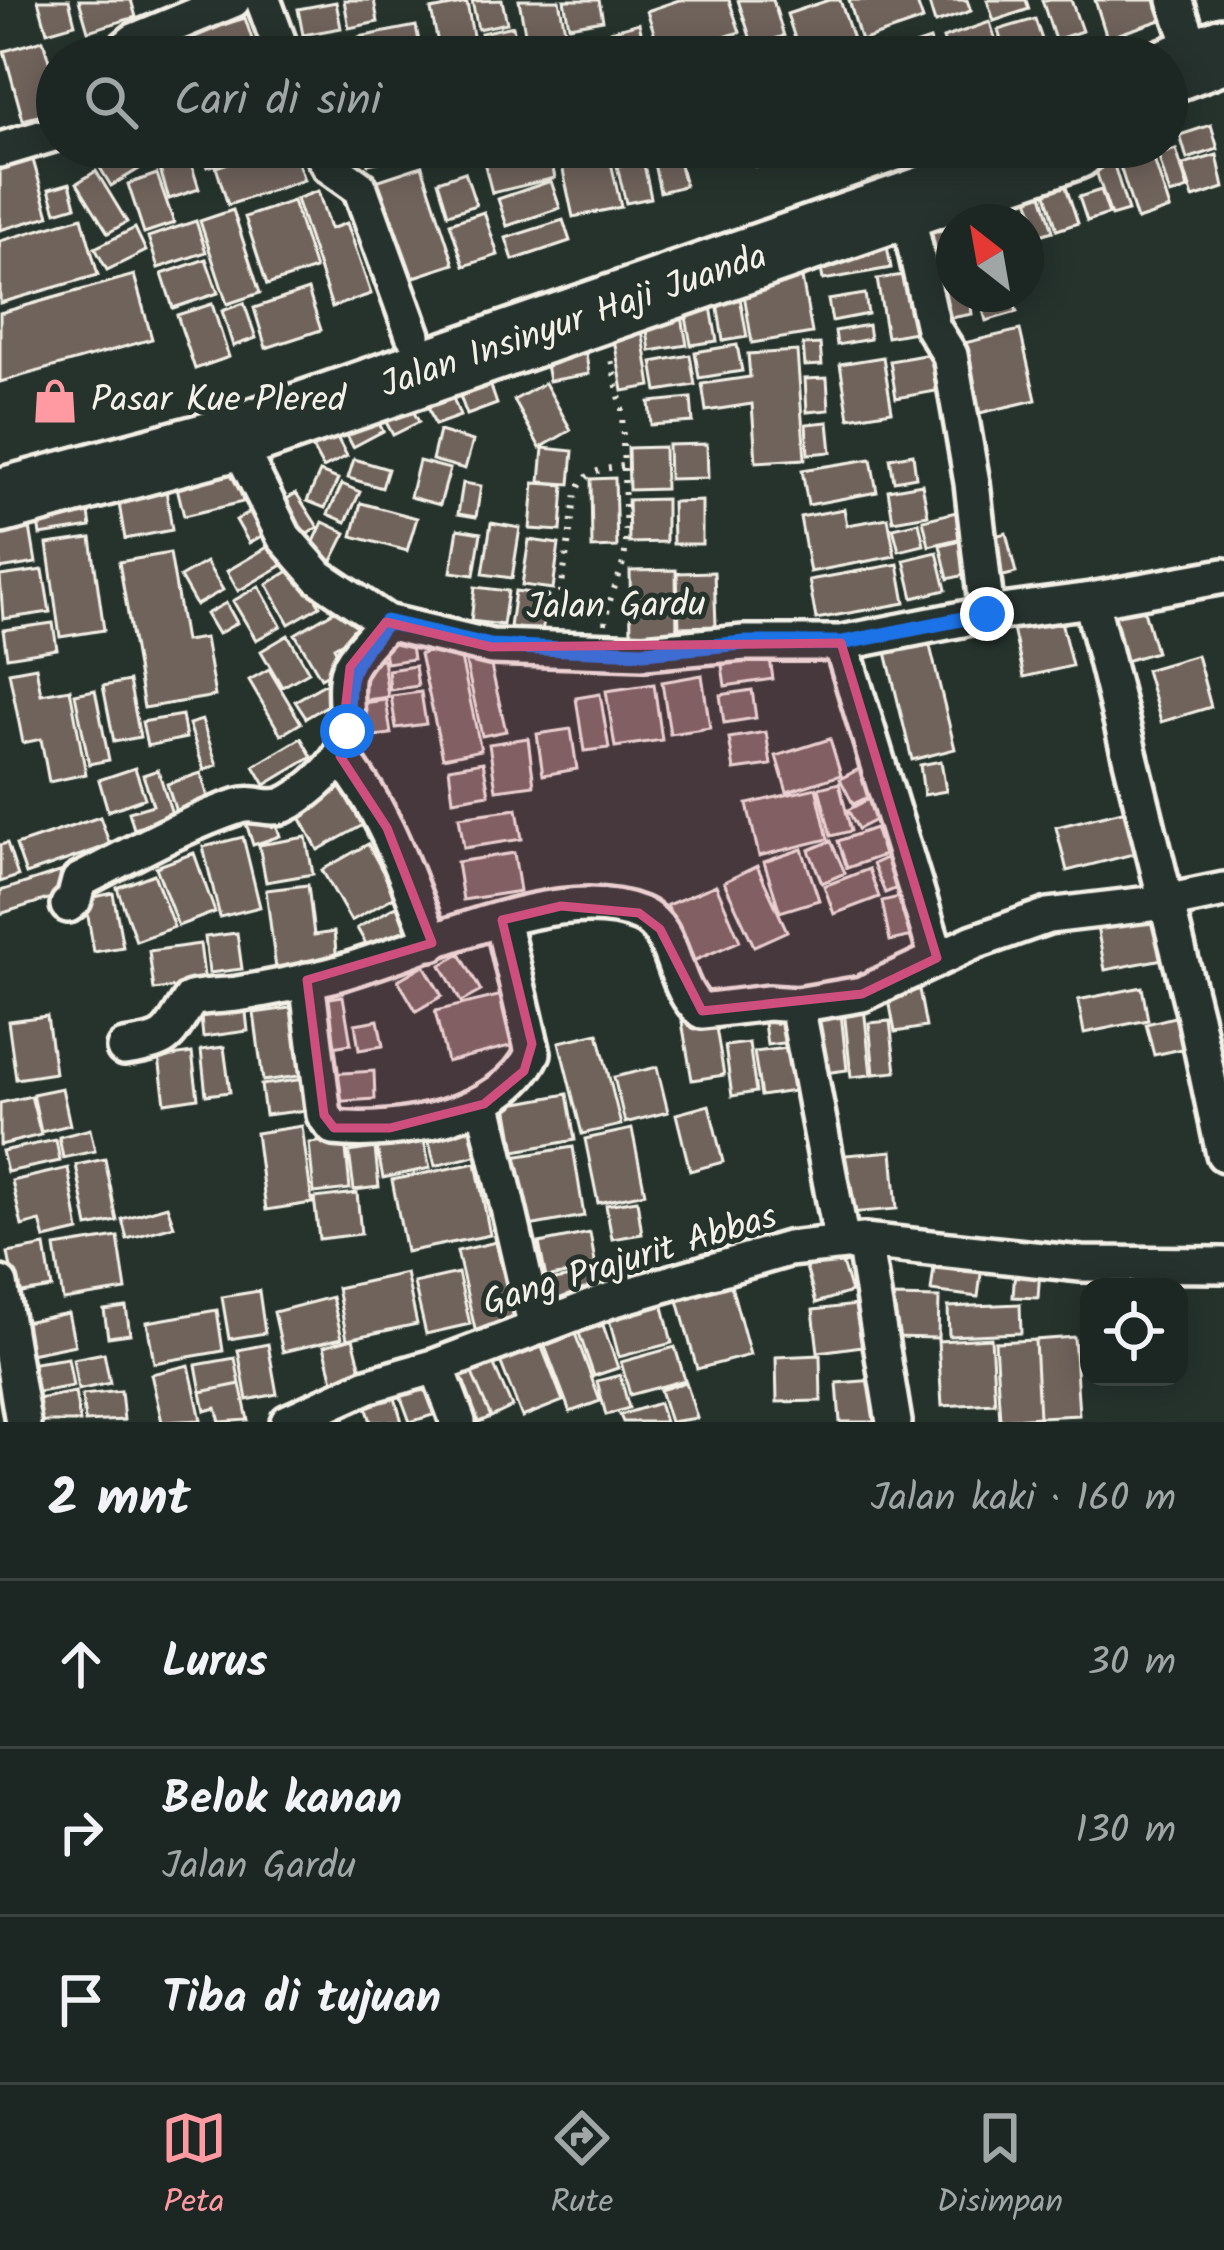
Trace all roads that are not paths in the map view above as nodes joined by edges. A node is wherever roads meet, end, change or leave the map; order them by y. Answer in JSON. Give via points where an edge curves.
{"nodes":[{"id":1,"x":233,"y":0,"type":"edge"},
{"id":2,"x":263,"y":0,"type":"edge"},
{"id":3,"x":1175,"y":0,"type":"edge"},
{"id":4,"x":146,"y":36,"type":"edge"},
{"id":5,"x":276,"y":36,"type":"edge"},
{"id":6,"x":1203,"y":68,"type":"edge"},
{"id":7,"x":36,"y":139,"type":"edge"},
{"id":8,"x":0,"y":150,"type":"edge"},
{"id":9,"x":332,"y":168,"type":"edge"},
{"id":10,"x":918,"y":168,"type":"edge"},
{"id":11,"x":1015,"y":168,"type":"edge"},
{"id":12,"x":906,"y":207,"type":"junction"},
{"id":13,"x":833,"y":213,"type":"junction"},
{"id":14,"x":413,"y":335,"type":"junction"},
{"id":15,"x":235,"y":438,"type":"junction"},
{"id":16,"x":0,"y":463,"type":"edge"},
{"id":17,"x":0,"y":500,"type":"edge"},
{"id":18,"x":1224,"y":576,"type":"edge"},
{"id":19,"x":1091,"y":600,"type":"junction"},
{"id":20,"x":987,"y":614,"type":"junction"},
{"id":21,"x":386,"y":622,"type":"junction"},
{"id":22,"x":842,"y":643,"type":"junction"},
{"id":23,"x":340,"y":756,"type":"junction"},
{"id":24,"x":1224,"y":890,"type":"edge"},
{"id":25,"x":1166,"y":902,"type":"junction"},
{"id":26,"x":68,"y":905,"type":"dead end"},
{"id":27,"x":502,"y":920,"type":"junction"},
{"id":28,"x":432,"y":943,"type":"junction"},
{"id":29,"x":937,"y":958,"type":"junction"},
{"id":30,"x":307,"y":980,"type":"junction"},
{"id":31,"x":797,"y":1005,"type":"junction"},
{"id":32,"x":124,"y":1048,"type":"dead end"},
{"id":33,"x":484,"y":1105,"type":"junction"},
{"id":34,"x":1224,"y":1154,"type":"edge"},
{"id":35,"x":853,"y":1242,"type":"junction"},
{"id":36,"x":1224,"y":1265,"type":"edge"},
{"id":37,"x":0,"y":1284,"type":"edge"},
{"id":38,"x":536,"y":1328,"type":"junction"},
{"id":39,"x":437,"y":1366,"type":"junction"},
{"id":40,"x":23,"y":1422,"type":"edge"},
{"id":41,"x":288,"y":1422,"type":"edge"},
{"id":42,"x":458,"y":1422,"type":"edge"},
{"id":43,"x":895,"y":1422,"type":"edge"}],
"edges":[{"from":1,"to":4,"type":"street"},
{"from":2,"to":5,"type":"street"},
{"from":3,"to":6,"type":"street"},
{"from":7,"to":8,"type":"street"},
{"from":9,"to":14,"type":"street","via":[[360,188]]},
{"from":10,"to":13,"type":"highway","name":"Jalan Insinyur Haji Juanda"},
{"from":11,"to":12,"type":"highway","name":"Jalan Insinyur Haji Juanda"},
{"from":12,"to":13,"type":"highway","name":"Jalan Insinyur Haji Juanda"},
{"from":12,"to":20,"type":"street","via":[[933,328],[950,356]]},
{"from":13,"to":14,"type":"highway","name":"Jalan Insinyur Haji Juanda"},
{"from":13,"to":15,"type":"highway","name":"Jalan Insinyur Haji Juanda","via":[[600,313]]},
{"from":14,"to":16,"type":"highway","name":"Jalan Insinyur Haji Juanda"},
{"from":15,"to":17,"type":"highway","name":"Jalan Insinyur Haji Juanda"},
{"from":15,"to":21,"type":"street","name":"Jalan Gardu","via":[[284,537],[319,577]]},
{"from":18,"to":19,"type":"street","name":"Jalan Gardu"},
{"from":19,"to":20,"type":"street","name":"Jalan Gardu"},
{"from":19,"to":25,"type":"street"},
{"from":20,"to":22,"type":"street","name":"Jalan Gardu"},
{"from":21,"to":22,"type":"street","name":"Jalan Gardu","via":[[553,651]]},
{"from":21,"to":23,"type":"street","via":[[346,678]]},
{"from":22,"to":29,"type":"street"},
{"from":23,"to":26,"type":"street","via":[[284,804],[247,803],[79,880]]},
{"from":23,"to":28,"type":"street","via":[[387,828]]},
{"from":24,"to":25,"type":"street"},
{"from":25,"to":29,"type":"street","via":[[1048,916]]},
{"from":25,"to":34,"type":"street"},
{"from":27,"to":28,"type":"street"},
{"from":27,"to":31,"type":"street","via":[[561,906],[639,913],[660,929],[689,1002],[702,1011]]},
{"from":27,"to":33,"type":"street","via":[[533,1053]]},
{"from":28,"to":30,"type":"street"},
{"from":29,"to":31,"type":"street","via":[[862,994]]},
{"from":30,"to":32,"type":"street","via":[[191,999],[161,1043]]},
{"from":30,"to":33,"type":"street","via":[[323,1114],[334,1128],[390,1128]]},
{"from":31,"to":35,"type":"street"},
{"from":33,"to":38,"type":"street"},
{"from":35,"to":36,"type":"street","name":"Gang Prajurit Abbas","via":[[1082,1264]]},
{"from":35,"to":38,"type":"street","name":"Gang Prajurit Abbas","via":[[788,1249]]},
{"from":35,"to":43,"type":"street"},
{"from":37,"to":40,"type":"street"},
{"from":38,"to":39,"type":"street","name":"Gang Prajurit Abbas"},
{"from":39,"to":41,"type":"street","name":"Gang Prajurit Abbas"},
{"from":39,"to":42,"type":"street"}]}
